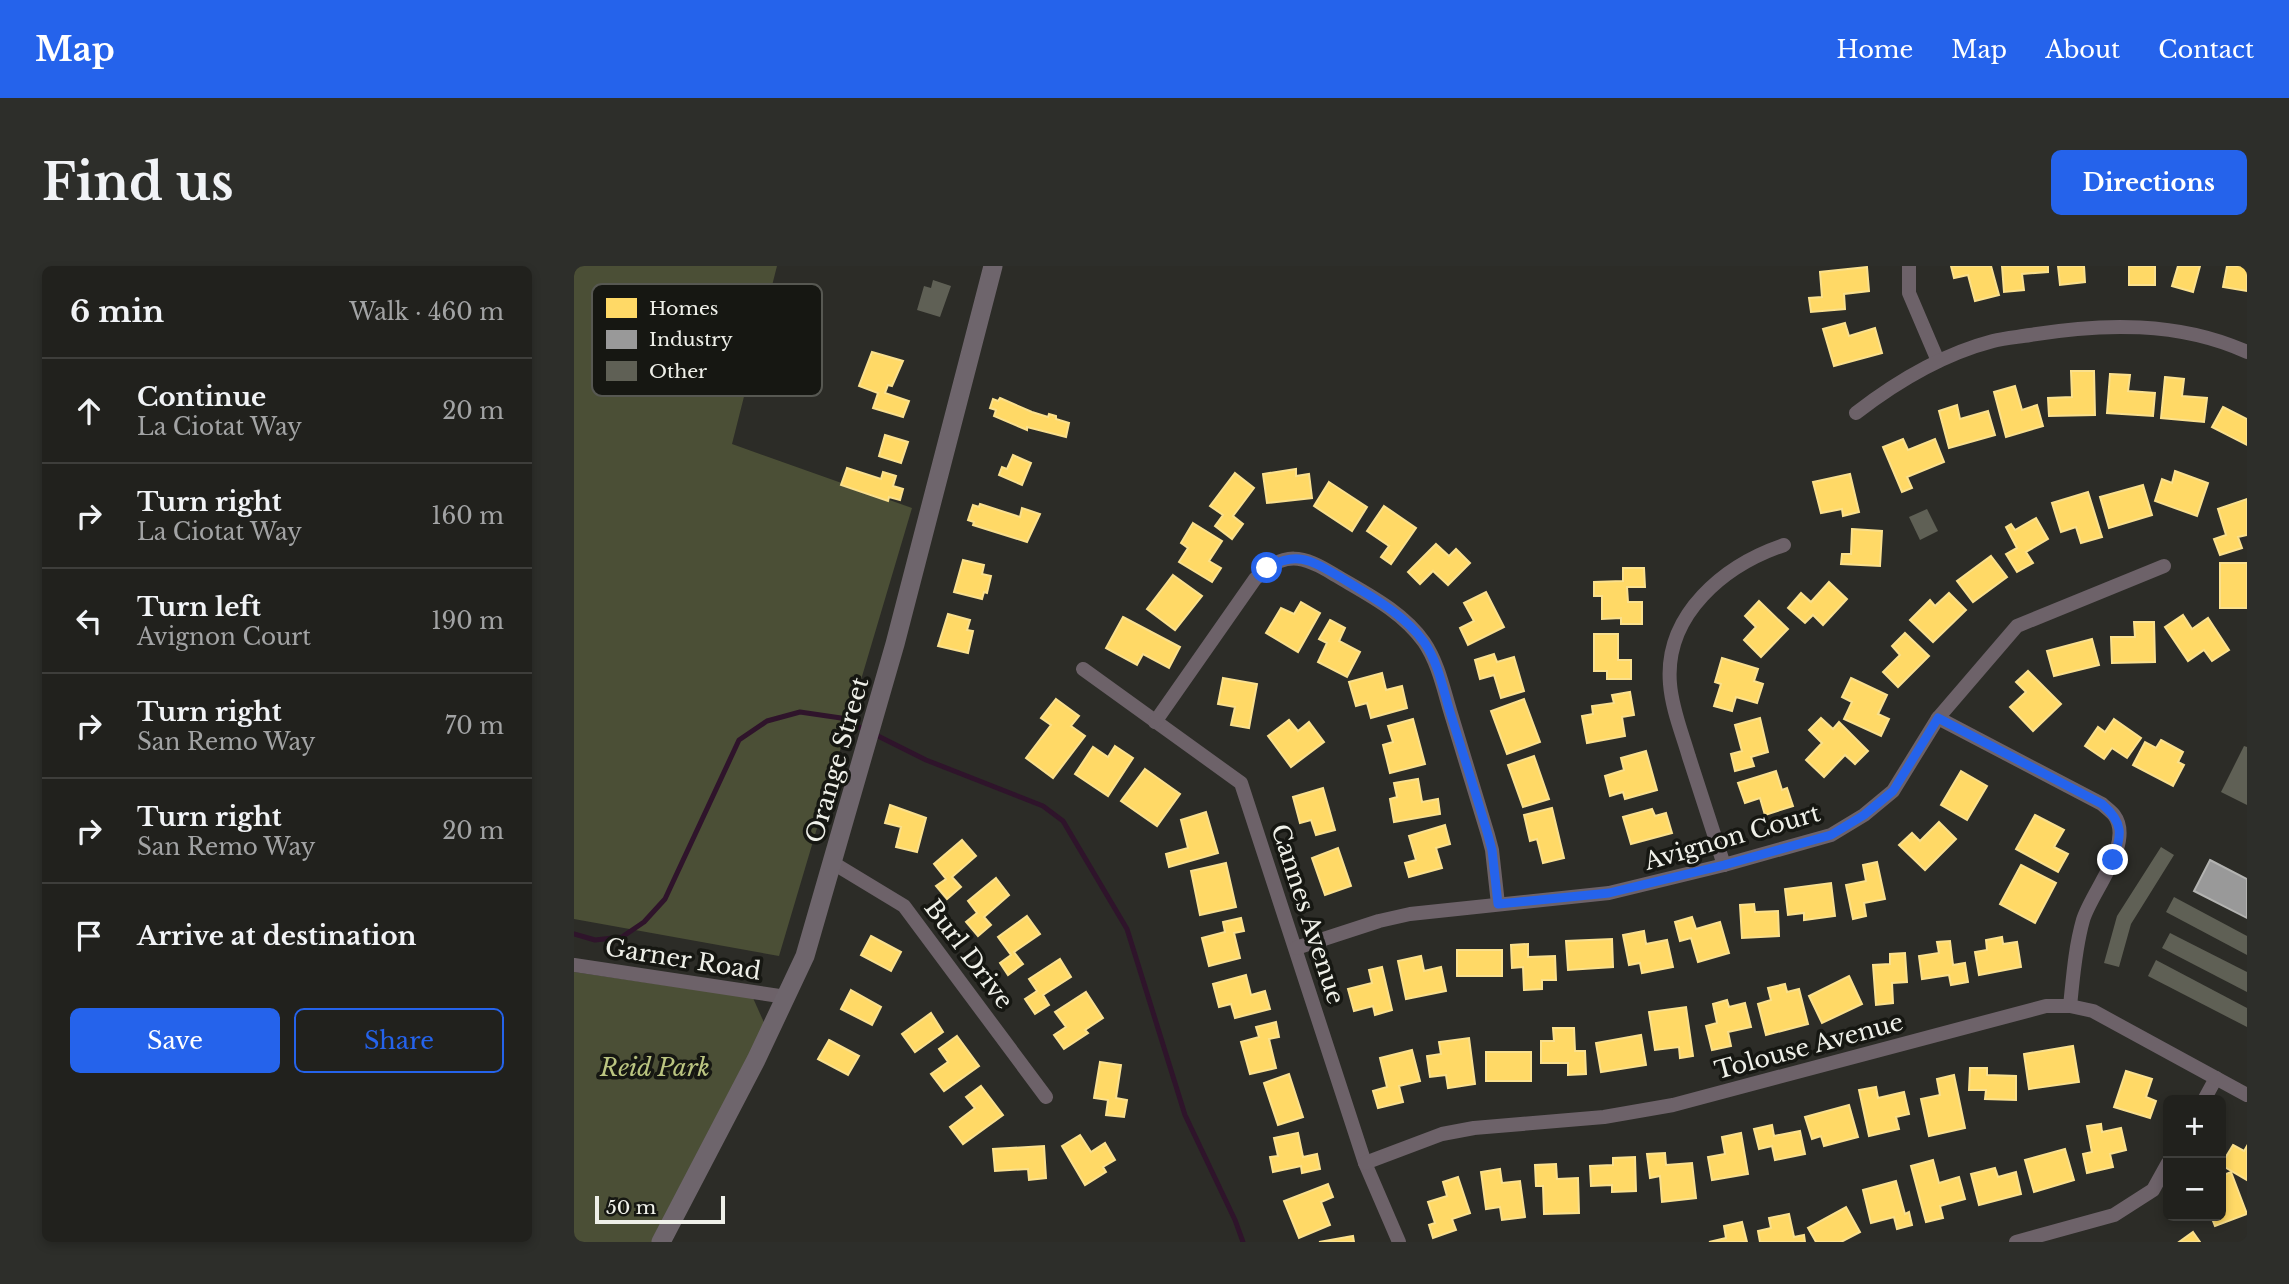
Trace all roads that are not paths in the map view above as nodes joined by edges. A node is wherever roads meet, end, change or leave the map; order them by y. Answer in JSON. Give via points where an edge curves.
{"nodes":[{"id":1,"x":993,"y":266,"type":"edge"},
{"id":2,"x":1909,"y":266,"type":"edge"},
{"id":3,"x":2247,"y":352,"type":"edge"},
{"id":4,"x":1938,"y":361,"type":"junction"},
{"id":5,"x":1856,"y":413,"type":"dead end"},
{"id":6,"x":1784,"y":545,"type":"dead end"},
{"id":7,"x":2164,"y":566,"type":"dead end"},
{"id":8,"x":1083,"y":669,"type":"dead end"},
{"id":9,"x":1938,"y":718,"type":"junction"},
{"id":10,"x":1155,"y":722,"type":"junction"},
{"id":11,"x":833,"y":863,"type":"junction"},
{"id":12,"x":1724,"y":865,"type":"junction"},
{"id":13,"x":1498,"y":904,"type":"junction"},
{"id":14,"x":1296,"y":948,"type":"junction"},
{"id":15,"x":574,"y":965,"type":"edge"},
{"id":16,"x":786,"y":997,"type":"junction"},
{"id":17,"x":2070,"y":1006,"type":"junction"},
{"id":18,"x":2217,"y":1078,"type":"junction"},
{"id":19,"x":2207,"y":1095,"type":"edge"},
{"id":20,"x":2247,"y":1095,"type":"edge"},
{"id":21,"x":1046,"y":1097,"type":"dead end"},
{"id":22,"x":1365,"y":1163,"type":"junction"},
{"id":23,"x":2163,"y":1172,"type":"edge"},
{"id":24,"x":661,"y":1242,"type":"edge"},
{"id":25,"x":1399,"y":1242,"type":"edge"},
{"id":26,"x":2016,"y":1242,"type":"edge"}],
"edges":[{"from":1,"to":11,"type":"street","name":"Orange Street"},
{"from":2,"to":4,"type":"street","via":[[1909,293]]},
{"from":3,"to":4,"type":"street","via":[[2183,332],[2073,328],[1993,341]]},
{"from":4,"to":5,"type":"street"},
{"from":6,"to":12,"type":"street","via":[[1740,563],[1701,597],[1686,617],[1671,661],[1677,720]]},
{"from":7,"to":9,"type":"street","name":"Avignon Court","via":[[2017,626]]},
{"from":8,"to":10,"type":"street","name":"Cannes Avenue"},
{"from":9,"to":12,"type":"street","name":"Avignon Court","via":[[1893,791],[1864,815],[1831,835]]},
{"from":9,"to":17,"type":"street","via":[[2102,804],[2120,827],[2113,860],[2084,917]]},
{"from":10,"to":13,"type":"street","via":[[1255,579],[1279,561],[1308,559],[1383,603],[1424,643],[1488,835]]},
{"from":10,"to":14,"type":"street","name":"Cannes Avenue","via":[[1241,783]]},
{"from":11,"to":16,"type":"street","name":"Orange Street","via":[[805,957]]},
{"from":11,"to":21,"type":"street","name":"Burl Drive","via":[[904,906]]},
{"from":12,"to":13,"type":"street","name":"Avignon Court","via":[[1609,893]]},
{"from":13,"to":14,"type":"street","name":"Avignon Court","via":[[1410,914]]},
{"from":14,"to":22,"type":"street","name":"Cannes Avenue"},
{"from":15,"to":16,"type":"street","name":"Garner Road"},
{"from":16,"to":24,"type":"street","name":"Orange Street"},
{"from":17,"to":18,"type":"street","name":"Tolouse Avenue","via":[[2093,1011]]},
{"from":17,"to":22,"type":"street","name":"Tolouse Avenue","via":[[2046,1006],[1642,1112],[1442,1134]]},
{"from":18,"to":19,"type":"street"},
{"from":18,"to":20,"type":"street","name":"Tolouse Avenue"},
{"from":22,"to":25,"type":"street","name":"Cannes Avenue"},
{"from":23,"to":26,"type":"street","via":[[2153,1190],[2113,1215]]}]}
